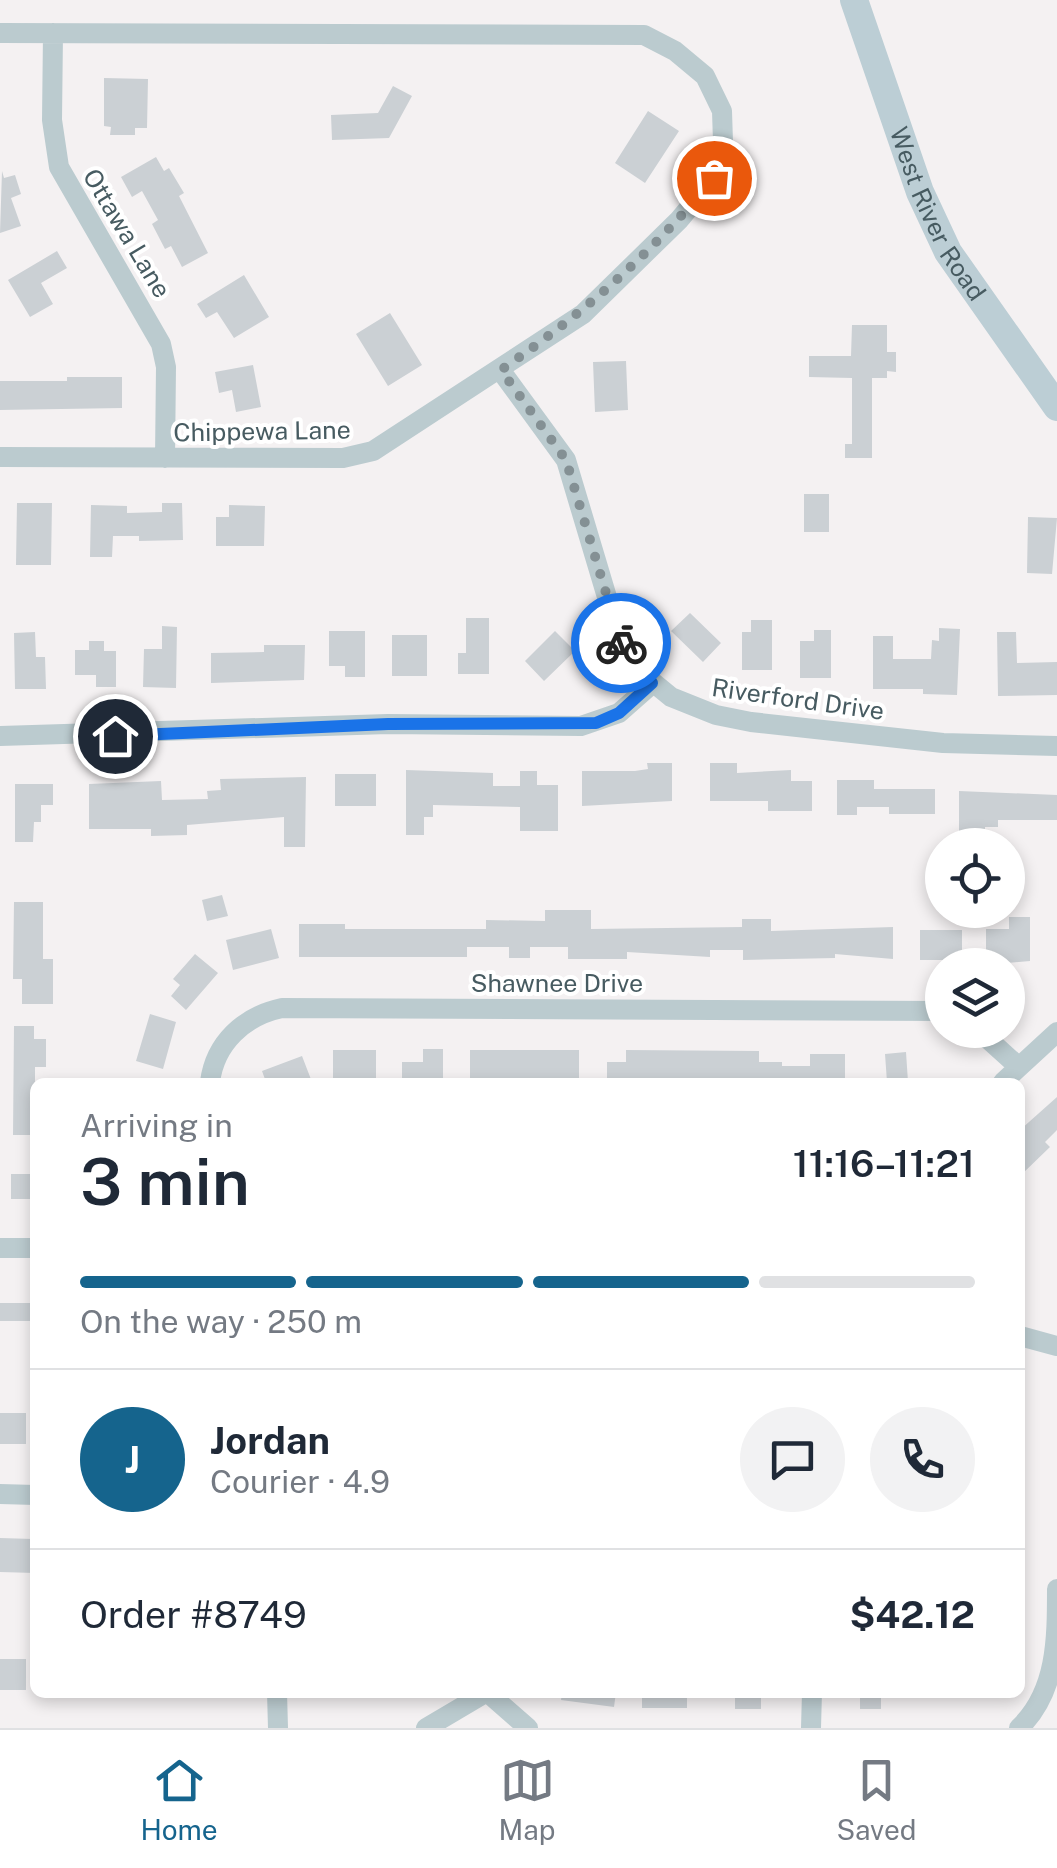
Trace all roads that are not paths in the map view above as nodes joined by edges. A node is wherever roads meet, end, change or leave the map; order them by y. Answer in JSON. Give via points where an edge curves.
{"nodes":[{"id":1,"x":854,"y":0,"type":"edge"},
{"id":2,"x":0,"y":32,"type":"edge"},
{"id":3,"x":53,"y":33,"type":"junction"},
{"id":4,"x":501,"y":370,"type":"junction"},
{"id":5,"x":1057,"y":407,"type":"edge"},
{"id":6,"x":0,"y":458,"type":"edge"},
{"id":7,"x":165,"y":458,"type":"junction"},
{"id":8,"x":652,"y":683,"type":"junction"},
{"id":9,"x":0,"y":736,"type":"edge"},
{"id":10,"x":1057,"y":746,"type":"edge"},
{"id":11,"x":925,"y":1011,"type":"edge"},
{"id":12,"x":1057,"y":1032,"type":"edge"},
{"id":13,"x":998,"y":1048,"type":"edge"},
{"id":14,"x":1020,"y":1067,"type":"junction"},
{"id":15,"x":211,"y":1078,"type":"edge"},
{"id":16,"x":1008,"y":1078,"type":"edge"},
{"id":17,"x":0,"y":1248,"type":"edge"},
{"id":18,"x":30,"y":1248,"type":"edge"},
{"id":19,"x":1025,"y":1337,"type":"edge"},
{"id":20,"x":1057,"y":1346,"type":"edge"},
{"id":21,"x":0,"y":1494,"type":"edge"},
{"id":22,"x":30,"y":1494,"type":"edge"},
{"id":23,"x":1057,"y":1589,"type":"edge"},
{"id":24,"x":1057,"y":1650,"type":"edge"},
{"id":25,"x":278,"y":1698,"type":"edge"},
{"id":26,"x":477,"y":1698,"type":"edge"},
{"id":27,"x":494,"y":1698,"type":"edge"},
{"id":28,"x":812,"y":1698,"type":"edge"},
{"id":29,"x":1035,"y":1711,"type":"junction"},
{"id":30,"x":1057,"y":1719,"type":"edge"},
{"id":31,"x":278,"y":1728,"type":"edge"},
{"id":32,"x":426,"y":1728,"type":"edge"},
{"id":33,"x":528,"y":1728,"type":"edge"},
{"id":34,"x":811,"y":1728,"type":"edge"},
{"id":35,"x":1019,"y":1728,"type":"edge"}],
"edges":[{"from":1,"to":5,"type":"main road","name":"West River Road","via":[[920,192],[948,252]]},
{"from":2,"to":3,"type":"street","name":"Chippewa Lane"},
{"from":3,"to":4,"type":"street","name":"Chippewa Lane","via":[[644,35],[675,50],[705,76],[722,111],[714,178],[582,314]]},
{"from":3,"to":7,"type":"street","name":"Ottawa Lane","via":[[59,167],[161,344]]},
{"from":4,"to":7,"type":"street","name":"Chippewa Lane","via":[[374,451],[343,458]]},
{"from":4,"to":8,"type":"street","name":"Riverford Drive","via":[[566,460],[612,621],[634,665]]},
{"from":6,"to":7,"type":"street","name":"Chippewa Lane"},
{"from":8,"to":9,"type":"street","via":[[619,713],[581,726],[388,724]]},
{"from":8,"to":10,"type":"street","name":"Riverford Drive","via":[[693,708],[752,722],[943,743]]},
{"from":11,"to":15,"type":"street","name":"Shawnee Drive","via":[[282,1008],[236,1030]]},
{"from":12,"to":14,"type":"street"},
{"from":13,"to":14,"type":"street"},
{"from":14,"to":16,"type":"street"},
{"from":17,"to":18,"type":"street"},
{"from":19,"to":20,"type":"street"},
{"from":21,"to":22,"type":"street"},
{"from":23,"to":24,"type":"street"},
{"from":24,"to":29,"type":"street","via":[[1048,1690]]},
{"from":25,"to":31,"type":"street"},
{"from":26,"to":32,"type":"street"},
{"from":27,"to":33,"type":"street"},
{"from":28,"to":34,"type":"street"},
{"from":29,"to":30,"type":"street"},
{"from":29,"to":35,"type":"street"}]}
